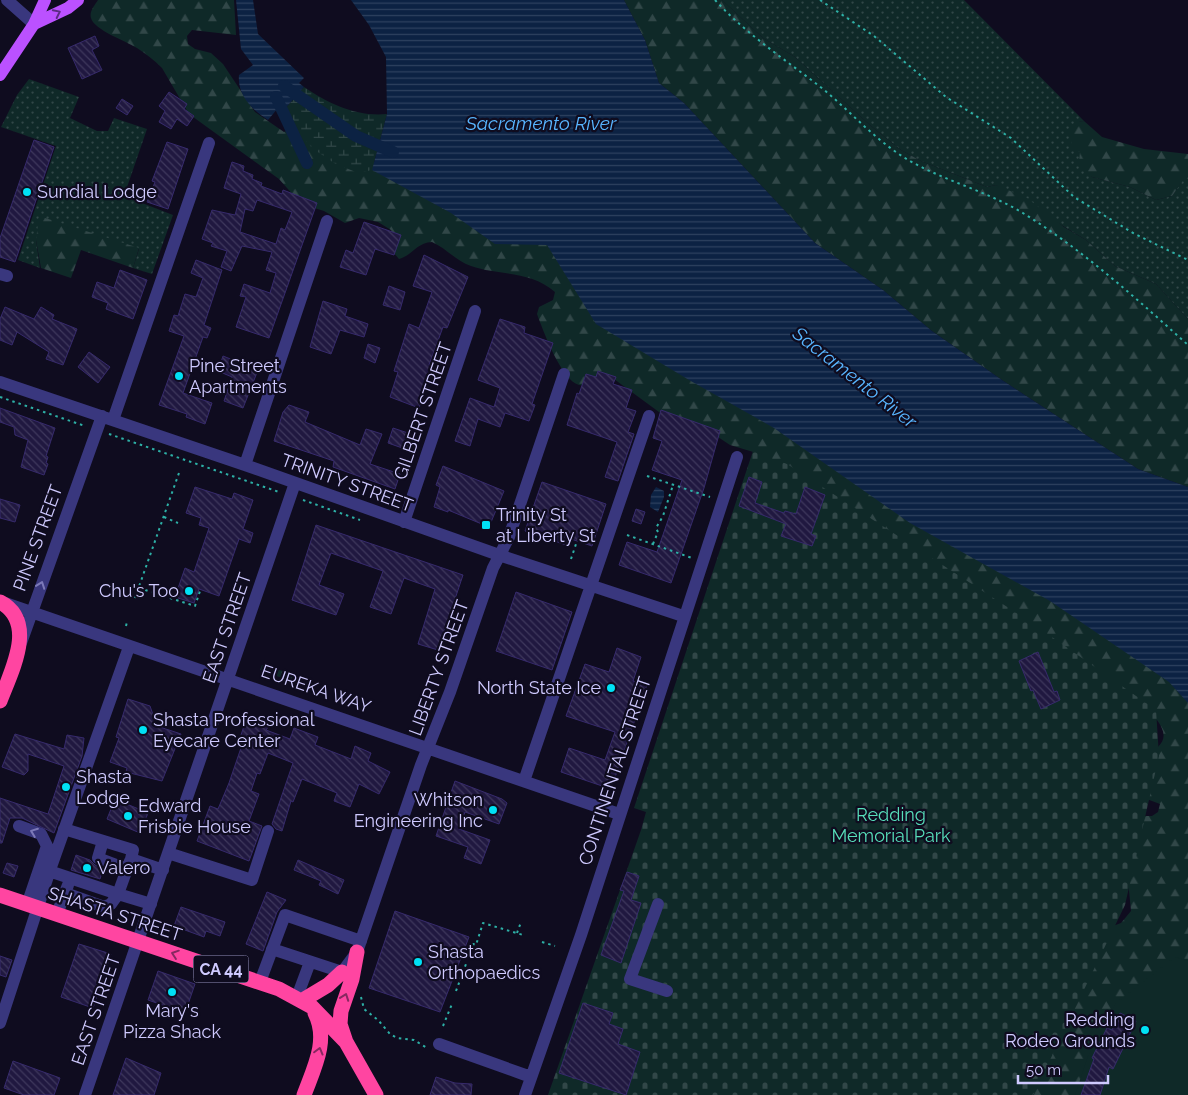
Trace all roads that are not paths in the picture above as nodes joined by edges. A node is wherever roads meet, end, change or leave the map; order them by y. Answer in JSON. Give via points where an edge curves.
{"nodes":[{"id":1,"x":7,"y":0,"type":"edge"},
{"id":2,"x":45,"y":0,"type":"edge"},
{"id":3,"x":78,"y":0,"type":"edge"},
{"id":4,"x":34,"y":24,"type":"junction"},
{"id":5,"x":0,"y":75,"type":"edge"},
{"id":6,"x":210,"y":143,"type":"dead end"},
{"id":7,"x":327,"y":221,"type":"dead end"},
{"id":8,"x":475,"y":311,"type":"dead end"},
{"id":9,"x":564,"y":374,"type":"dead end"},
{"id":10,"x":0,"y":382,"type":"edge"},
{"id":11,"x":649,"y":416,"type":"dead end"},
{"id":12,"x":108,"y":418,"type":"junction"},
{"id":13,"x":737,"y":457,"type":"dead end"},
{"id":14,"x":245,"y":465,"type":"junction"},
{"id":15,"x":295,"y":483,"type":"junction"},
{"id":16,"x":404,"y":522,"type":"junction"},
{"id":17,"x":499,"y":555,"type":"junction"},
{"id":18,"x":591,"y":585,"type":"junction"},
{"id":19,"x":0,"y":602,"type":"edge"},
{"id":20,"x":31,"y":613,"type":"junction"},
{"id":21,"x":683,"y":616,"type":"junction"},
{"id":22,"x":129,"y":647,"type":"junction"},
{"id":23,"x":19,"y":648,"type":"junction"},
{"id":24,"x":5,"y":670,"type":"edge"},
{"id":25,"x":228,"y":680,"type":"junction"},
{"id":26,"x":0,"y":701,"type":"edge"},
{"id":27,"x":428,"y":747,"type":"junction"},
{"id":28,"x":524,"y":781,"type":"junction"},
{"id":29,"x":619,"y":814,"type":"junction"},
{"id":30,"x":18,"y":826,"type":"dead end"},
{"id":31,"x":64,"y":830,"type":"junction"},
{"id":32,"x":268,"y":831,"type":"dead end"},
{"id":33,"x":103,"y":841,"type":"junction"},
{"id":34,"x":168,"y":853,"type":"junction"},
{"id":35,"x":129,"y":864,"type":"junction"},
{"id":36,"x":162,"y":870,"type":"junction"},
{"id":37,"x":49,"y":871,"type":"junction"},
{"id":38,"x":70,"y":878,"type":"junction"},
{"id":39,"x":65,"y":893,"type":"junction"},
{"id":40,"x":118,"y":894,"type":"junction"},
{"id":41,"x":0,"y":895,"type":"edge"},
{"id":42,"x":151,"y":904,"type":"junction"},
{"id":43,"x":658,"y":904,"type":"dead end"},
{"id":44,"x":32,"y":906,"type":"junction"},
{"id":45,"x":104,"y":907,"type":"junction"},
{"id":46,"x":57,"y":914,"type":"junction"},
{"id":47,"x":96,"y":928,"type":"junction"},
{"id":48,"x":138,"y":941,"type":"junction"},
{"id":49,"x":359,"y":947,"type":"junction"},
{"id":50,"x":272,"y":949,"type":"junction"},
{"id":51,"x":310,"y":962,"type":"junction"},
{"id":52,"x":342,"y":972,"type":"junction"},
{"id":53,"x":260,"y":982,"type":"junction"},
{"id":54,"x":668,"y":991,"type":"dead end"},
{"id":55,"x":304,"y":1001,"type":"junction"},
{"id":56,"x":0,"y":1023,"type":"edge"},
{"id":57,"x":346,"y":1042,"type":"junction"},
{"id":58,"x":434,"y":1047,"type":"road end"},
{"id":59,"x":531,"y":1077,"type":"junction"},
{"id":60,"x":85,"y":1095,"type":"edge"},
{"id":61,"x":304,"y":1095,"type":"edge"},
{"id":62,"x":376,"y":1095,"type":"edge"},
{"id":63,"x":525,"y":1095,"type":"edge"}],
"edges":[{"from":1,"to":4,"type":"street"},
{"from":2,"to":4,"type":"main road"},
{"from":4,"to":3,"type":"main road","one_way":true},
{"from":4,"to":5,"type":"main road"},
{"from":6,"to":12,"type":"street","name":"PINE STREET"},
{"from":7,"to":14,"type":"street"},
{"from":8,"to":16,"type":"street","name":"GILBERT STREET"},
{"from":9,"to":17,"type":"street","name":"LIBERTY STREET","via":[[509,537]]},
{"from":10,"to":12,"type":"street","name":"TRINITY STREET"},
{"from":11,"to":18,"type":"street"},
{"from":12,"to":14,"type":"street","name":"TRINITY STREET"},
{"from":20,"to":12,"type":"street","name":"PINE STREET","one_way":true},
{"from":13,"to":21,"type":"street","name":"CONTINENTAL STREET"},
{"from":14,"to":15,"type":"street","name":"TRINITY STREET"},
{"from":15,"to":16,"type":"street","name":"TRINITY STREET"},
{"from":15,"to":25,"type":"street","name":"EAST STREET"},
{"from":16,"to":17,"type":"street","name":"TRINITY STREET"},
{"from":17,"to":18,"type":"street","name":"TRINITY STREET"},
{"from":17,"to":27,"type":"street","name":"LIBERTY STREET"},
{"from":18,"to":21,"type":"street","name":"TRINITY STREET"},
{"from":18,"to":28,"type":"street"},
{"from":19,"to":20,"type":"street","name":"EUREKA WAY"},
{"from":19,"to":23,"type":"highway","name":"EUREKA WAY","via":[[15,616],[20,630]]},
{"from":20,"to":22,"type":"street","name":"EUREKA WAY"},
{"from":20,"to":23,"type":"street","name":"PINE STREET"},
{"from":21,"to":29,"type":"street","name":"CONTINENTAL STREET"},
{"from":22,"to":25,"type":"street","name":"EUREKA WAY"},
{"from":22,"to":31,"type":"street"},
{"from":23,"to":24,"type":"highway","name":"PINE STREET"},
{"from":24,"to":26,"type":"highway","name":"PINE STREET"},
{"from":25,"to":27,"type":"street","name":"EUREKA WAY"},
{"from":25,"to":34,"type":"street","name":"EAST STREET"},
{"from":27,"to":28,"type":"street","name":"EUREKA WAY"},
{"from":27,"to":49,"type":"street","name":"LIBERTY STREET"},
{"from":28,"to":29,"type":"street","name":"EUREKA WAY"},
{"from":29,"to":59,"type":"street","name":"CONTINENTAL STREET"},
{"from":44,"to":30,"type":"street","one_way":true,"via":[[47,846],[41,834]]},
{"from":31,"to":33,"type":"street"},
{"from":31,"to":37,"type":"street"},
{"from":32,"to":34,"type":"street","via":[[252,880]]},
{"from":33,"to":35,"type":"street","via":[[133,850]]},
{"from":33,"to":35,"type":"street","via":[[98,858]]},
{"from":34,"to":36,"type":"street","name":"EAST STREET"},
{"from":35,"to":36,"type":"street"},
{"from":35,"to":40,"type":"street"},
{"from":36,"to":42,"type":"street","name":"EAST STREET"},
{"from":37,"to":38,"type":"street"},
{"from":37,"to":44,"type":"street"},
{"from":38,"to":39,"type":"street"},
{"from":38,"to":40,"type":"street"},
{"from":39,"to":45,"type":"street"},
{"from":39,"to":46,"type":"street"},
{"from":40,"to":42,"type":"street"},
{"from":40,"to":45,"type":"street","via":[[111,904]]},
{"from":41,"to":44,"type":"highway","name":"SHASTA STREET","number":"CA 44"},
{"from":42,"to":48,"type":"street","name":"EAST STREET"},
{"from":43,"to":54,"type":"street","via":[[630,979]]},
{"from":44,"to":46,"type":"highway","name":"SHASTA STREET","number":"CA 44"},
{"from":44,"to":56,"type":"street"},
{"from":45,"to":47,"type":"street"},
{"from":46,"to":47,"type":"highway","name":"SHASTA STREET","number":"CA 44"},
{"from":47,"to":48,"type":"highway","name":"SHASTA STREET","number":"CA 44"},
{"from":53,"to":48,"type":"highway","name":"SHASTA STREET","number":"CA 44","one_way":true},
{"from":48,"to":60,"type":"street","name":"EAST STREET"},
{"from":49,"to":50,"type":"street","via":[[284,915]]},
{"from":49,"to":52,"type":"street","name":"LIBERTY STREET"},
{"from":57,"to":49,"type":"highway","one_way":true,"via":[[340,1024],[341,1011]]},
{"from":50,"to":51,"type":"street"},
{"from":50,"to":53,"type":"street"},
{"from":51,"to":52,"type":"street"},
{"from":51,"to":55,"type":"street"},
{"from":52,"to":55,"type":"highway"},
{"from":53,"to":55,"type":"highway","name":"SHASTA STREET","number":"CA 44"},
{"from":55,"to":57,"type":"highway","name":"SHASTA STREET","number":"CA 44"},
{"from":61,"to":55,"type":"highway","one_way":true,"via":[[321,1042],[320,1023]]},
{"from":57,"to":62,"type":"highway","number":"CA 44"},
{"from":58,"to":59,"type":"street"},
{"from":59,"to":63,"type":"street","name":"CONTINENTAL STREET"}]}
